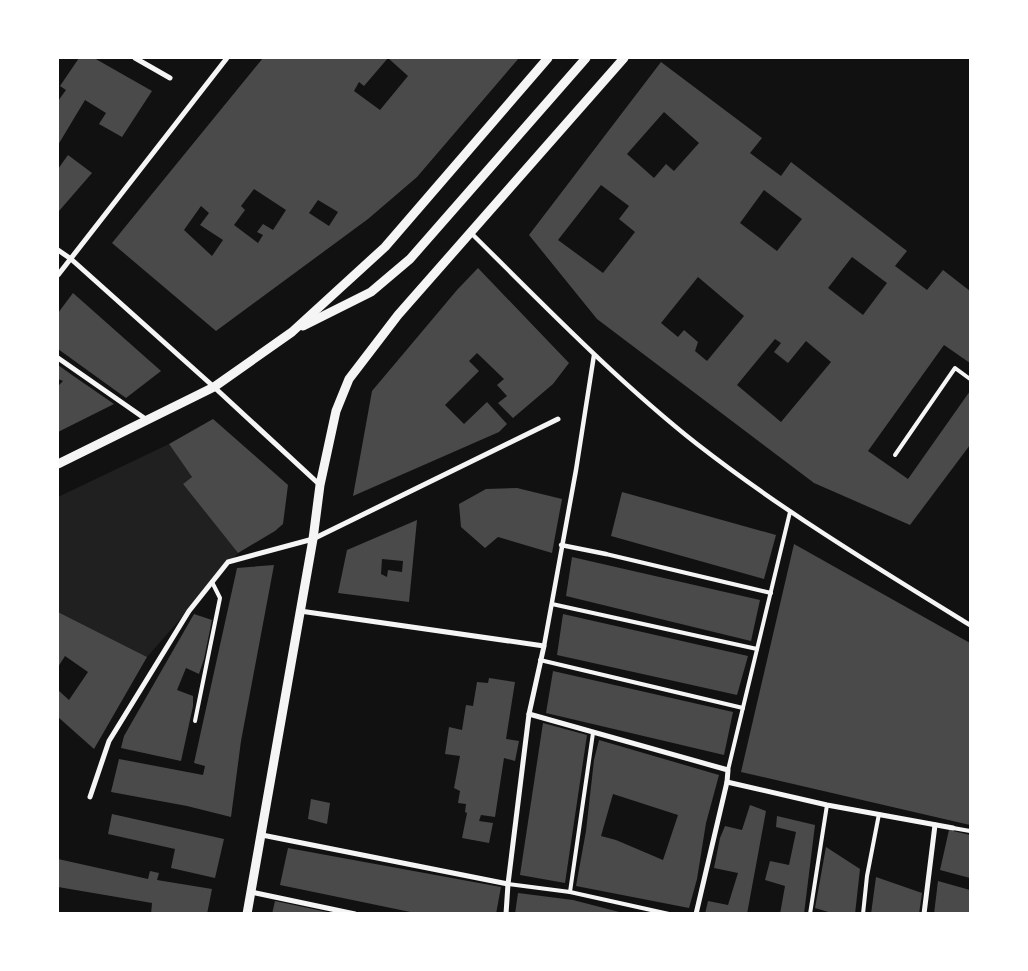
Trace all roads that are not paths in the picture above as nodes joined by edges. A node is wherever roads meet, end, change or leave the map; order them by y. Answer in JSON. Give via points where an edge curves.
{"nodes":[{"id":1,"x":135,"y":58,"type":"edge"},
{"id":2,"x":227,"y":58,"type":"edge"},
{"id":3,"x":548,"y":58,"type":"edge"},
{"id":4,"x":586,"y":58,"type":"edge"},
{"id":5,"x":624,"y":58,"type":"edge"},
{"id":6,"x":170,"y":78,"type":"dead end"},
{"id":7,"x":470,"y":232,"type":"junction"},
{"id":8,"x":58,"y":250,"type":"edge"},
{"id":9,"x":71,"y":259,"type":"junction"},
{"id":10,"x":58,"y":275,"type":"edge"},
{"id":11,"x":292,"y":332,"type":"junction"},
{"id":12,"x":594,"y":355,"type":"junction"},
{"id":13,"x":58,"y":358,"type":"edge"},
{"id":14,"x":970,"y":379,"type":"edge"},
{"id":15,"x":214,"y":387,"type":"junction"},
{"id":16,"x":558,"y":419,"type":"dead end"},
{"id":17,"x":148,"y":420,"type":"junction"},
{"id":18,"x":895,"y":455,"type":"dead end"},
{"id":19,"x":58,"y":464,"type":"edge"},
{"id":20,"x":320,"y":485,"type":"junction"},
{"id":21,"x":790,"y":512,"type":"junction"},
{"id":22,"x":313,"y":539,"type":"junction"},
{"id":23,"x":561,"y":545,"type":"junction"},
{"id":24,"x":606,"y":554,"type":"joint"},
{"id":25,"x":212,"y":582,"type":"junction"},
{"id":26,"x":771,"y":593,"type":"junction"},
{"id":27,"x":552,"y":604,"type":"junction"},
{"id":28,"x":300,"y":610,"type":"junction"},
{"id":29,"x":970,"y":625,"type":"edge"},
{"id":30,"x":544,"y":646,"type":"junction"},
{"id":31,"x":757,"y":649,"type":"junction"},
{"id":32,"x":540,"y":660,"type":"junction"},
{"id":33,"x":743,"y":708,"type":"junction"},
{"id":34,"x":529,"y":714,"type":"junction"},
{"id":35,"x":195,"y":721,"type":"dead end"},
{"id":36,"x":593,"y":733,"type":"junction"},
{"id":37,"x":728,"y":770,"type":"junction"},
{"id":38,"x":727,"y":782,"type":"junction"},
{"id":39,"x":90,"y":797,"type":"dead end"},
{"id":40,"x":827,"y":805,"type":"junction"},
{"id":41,"x":878,"y":814,"type":"junction"},
{"id":42,"x":936,"y":825,"type":"junction"},
{"id":43,"x":953,"y":828,"type":"joint"},
{"id":44,"x":970,"y":831,"type":"edge"},
{"id":45,"x":262,"y":835,"type":"junction"},
{"id":46,"x":508,"y":884,"type":"junction"},
{"id":47,"x":251,"y":892,"type":"junction"},
{"id":48,"x":570,"y":892,"type":"junction"},
{"id":49,"x":247,"y":914,"type":"edge"},
{"id":50,"x":355,"y":914,"type":"edge"},
{"id":51,"x":506,"y":914,"type":"edge"},
{"id":52,"x":669,"y":914,"type":"edge"},
{"id":53,"x":696,"y":914,"type":"edge"},
{"id":54,"x":810,"y":914,"type":"edge"},
{"id":55,"x":863,"y":914,"type":"edge"},
{"id":56,"x":924,"y":914,"type":"edge"}],
"edges":[{"from":1,"to":6,"type":"street"},
{"from":2,"to":9,"type":"street"},
{"from":3,"to":11,"type":"street","via":[[385,247]]},
{"from":4,"to":11,"type":"street","via":[[410,259],[371,292]]},
{"from":5,"to":7,"type":"street"},
{"from":7,"to":12,"type":"street"},
{"from":7,"to":20,"type":"street","via":[[398,315],[349,379],[336,411]]},
{"from":8,"to":9,"type":"street"},
{"from":9,"to":10,"type":"street"},
{"from":9,"to":15,"type":"street"},
{"from":11,"to":15,"type":"street"},
{"from":12,"to":21,"type":"street","via":[[696,443]]},
{"from":12,"to":23,"type":"street"},
{"from":13,"to":17,"type":"street"},
{"from":14,"to":18,"type":"lane","via":[[955,368]]},
{"from":15,"to":17,"type":"street"},
{"from":15,"to":20,"type":"street"},
{"from":16,"to":22,"type":"street"},
{"from":17,"to":19,"type":"street"},
{"from":20,"to":22,"type":"street"},
{"from":21,"to":26,"type":"lane"},
{"from":21,"to":29,"type":"street"},
{"from":22,"to":25,"type":"street","via":[[228,562]]},
{"from":22,"to":28,"type":"street"},
{"from":23,"to":24,"type":"street"},
{"from":23,"to":27,"type":"street"},
{"from":24,"to":26,"type":"lane"},
{"from":25,"to":35,"type":"lane","via":[[220,598]]},
{"from":25,"to":39,"type":"street","via":[[189,611],[109,741]]},
{"from":26,"to":31,"type":"lane"},
{"from":27,"to":30,"type":"street"},
{"from":27,"to":31,"type":"lane"},
{"from":28,"to":30,"type":"street"},
{"from":28,"to":45,"type":"street"},
{"from":30,"to":32,"type":"street"},
{"from":31,"to":33,"type":"lane"},
{"from":32,"to":33,"type":"lane"},
{"from":32,"to":34,"type":"street"},
{"from":33,"to":37,"type":"lane"},
{"from":34,"to":36,"type":"street"},
{"from":34,"to":46,"type":"street"},
{"from":36,"to":37,"type":"street"},
{"from":36,"to":48,"type":"lane"},
{"from":37,"to":38,"type":"street"},
{"from":38,"to":40,"type":"street"},
{"from":38,"to":53,"type":"street"},
{"from":40,"to":41,"type":"street"},
{"from":40,"to":54,"type":"lane"},
{"from":41,"to":42,"type":"street"},
{"from":41,"to":55,"type":"lane"},
{"from":42,"to":43,"type":"street"},
{"from":42,"to":56,"type":"street"},
{"from":43,"to":44,"type":"lane"},
{"from":45,"to":46,"type":"street"},
{"from":45,"to":47,"type":"street"},
{"from":46,"to":48,"type":"lane"},
{"from":46,"to":51,"type":"street"},
{"from":47,"to":49,"type":"street"},
{"from":47,"to":50,"type":"street"},
{"from":48,"to":52,"type":"lane"}]}
